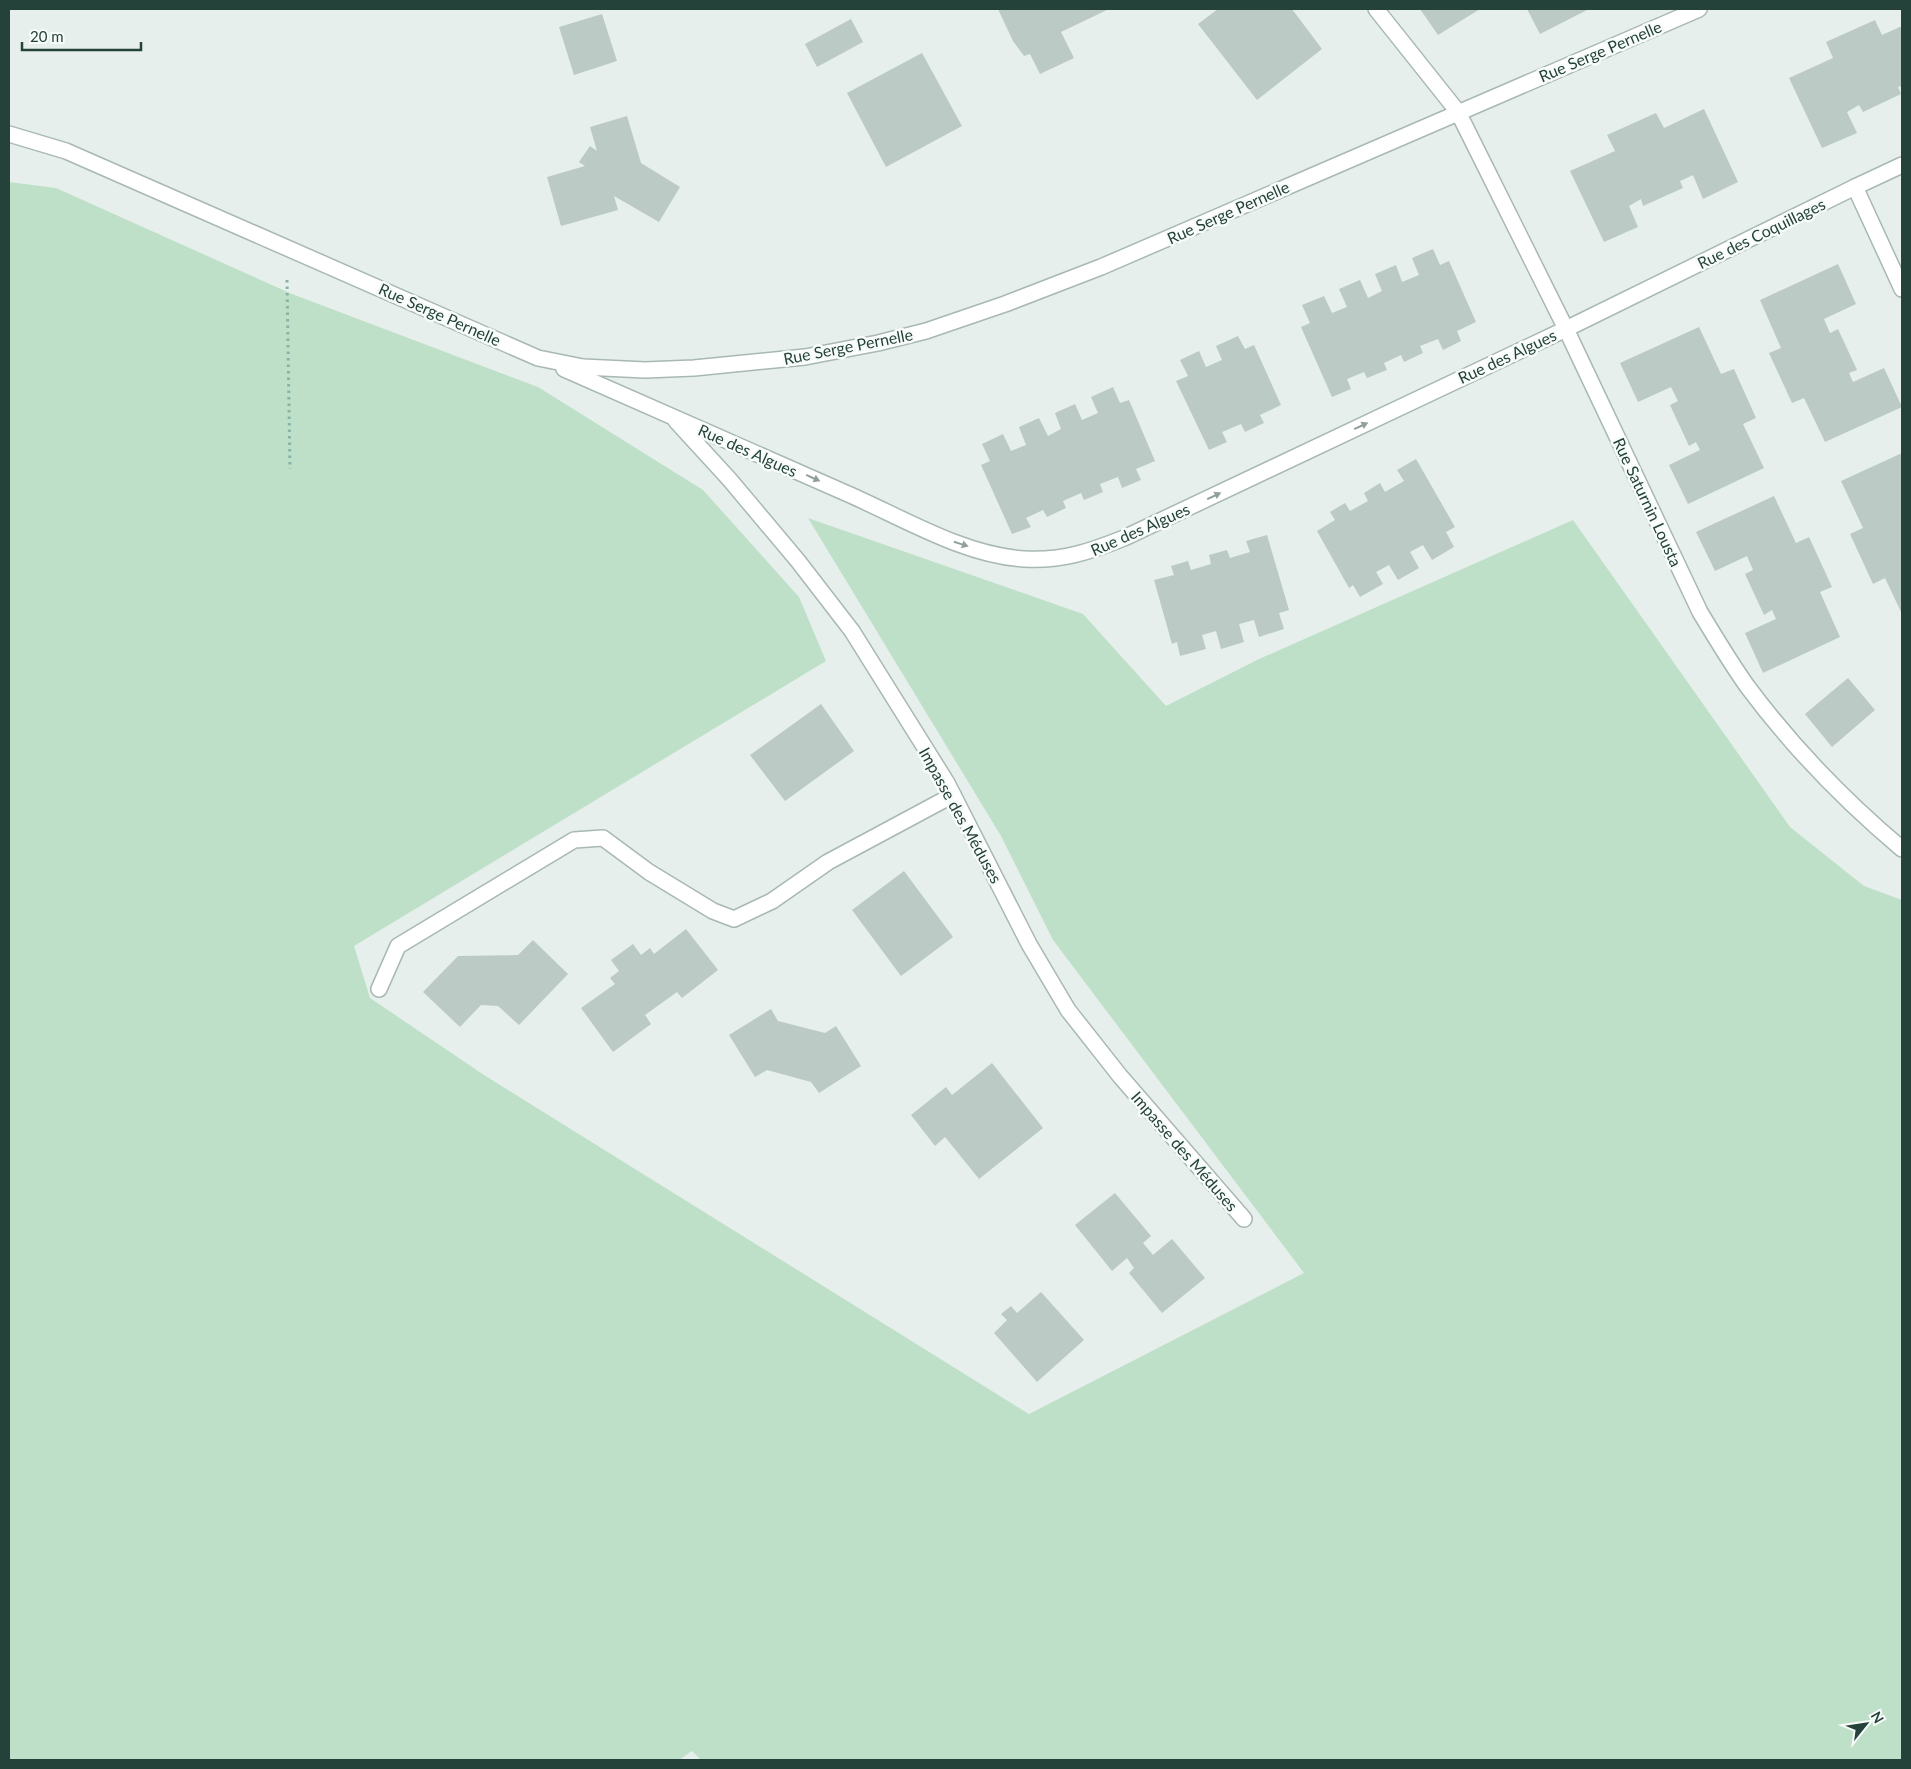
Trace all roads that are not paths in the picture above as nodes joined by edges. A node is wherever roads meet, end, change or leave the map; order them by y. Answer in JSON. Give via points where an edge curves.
{"nodes":[{"id":1,"x":1376,"y":9,"type":"edge"},
{"id":2,"x":1699,"y":9,"type":"edge"},
{"id":3,"x":1458,"y":112,"type":"junction"},
{"id":4,"x":9,"y":134,"type":"edge"},
{"id":5,"x":1902,"y":165,"type":"edge"},
{"id":6,"x":1855,"y":187,"type":"junction"},
{"id":7,"x":1902,"y":289,"type":"edge"},
{"id":8,"x":1566,"y":329,"type":"junction"},
{"id":9,"x":538,"y":358,"type":"junction"},
{"id":10,"x":672,"y":417,"type":"junction"},
{"id":11,"x":953,"y":795,"type":"junction"},
{"id":12,"x":1902,"y":849,"type":"edge"},
{"id":13,"x":379,"y":989,"type":"dead end"},
{"id":14,"x":1244,"y":1219,"type":"dead end"}],
"edges":[{"from":1,"to":3,"type":"street","name":"Rue Saturnin Lousta"},
{"from":2,"to":3,"type":"street","name":"Rue Serge Pernelle"},
{"from":3,"to":8,"type":"street","name":"Rue Saturnin Lousta"},
{"from":3,"to":9,"type":"street","name":"Rue Serge Pernelle","via":[[1101,267],[1005,304],[878,344],[805,357],[694,368],[583,367]]},
{"from":4,"to":9,"type":"street","name":"Rue Serge Pernelle","via":[[66,151]]},
{"from":5,"to":6,"type":"street","name":"Rue des Coquillages"},
{"from":6,"to":7,"type":"street"},
{"from":6,"to":8,"type":"street","name":"Rue des Coquillages"},
{"from":10,"to":8,"type":"street","name":"Rue des Algues","one_way":true,"via":[[951,540],[1023,559],[1057,559],[1087,553],[1124,538]]},
{"from":8,"to":12,"type":"street","name":"Rue Saturnin Lousta","via":[[1700,612],[1725,654],[1748,687],[1820,771]]},
{"from":9,"to":10,"type":"street","name":"Rue des Algues"},
{"from":10,"to":11,"type":"street","name":"Impasse des Méduses","via":[[730,480],[852,631]]},
{"from":11,"to":13,"type":"street","via":[[828,862],[772,901],[734,919],[713,911],[649,872],[603,838],[574,840],[398,946]]},
{"from":11,"to":14,"type":"street","name":"Impasse des Méduses","via":[[1029,944],[1068,1010],[1120,1076]]}]}
